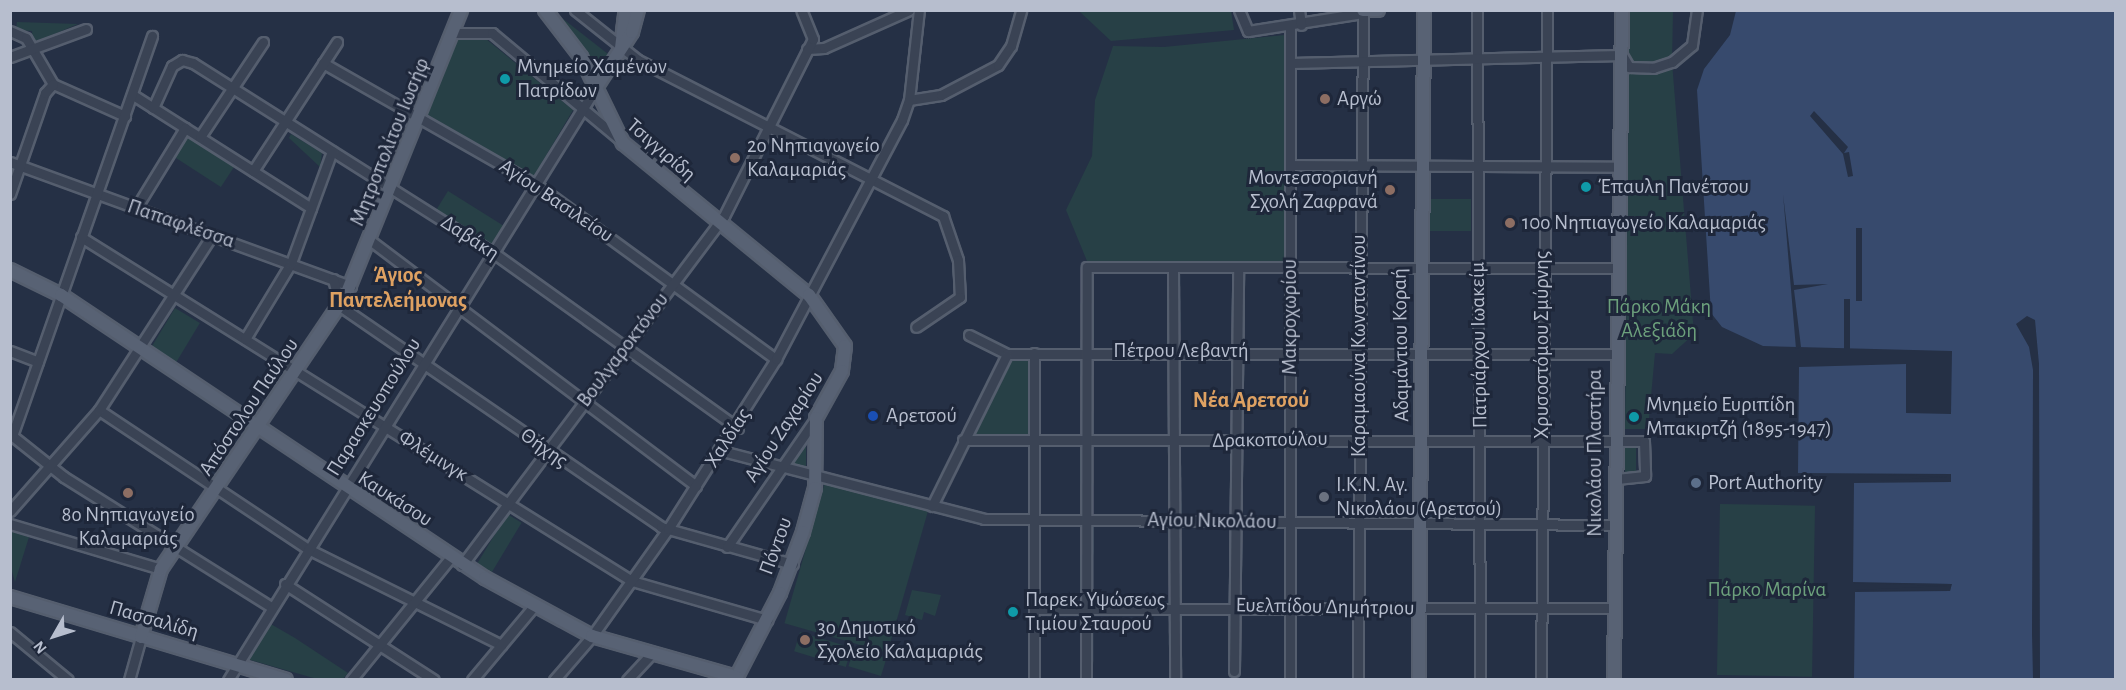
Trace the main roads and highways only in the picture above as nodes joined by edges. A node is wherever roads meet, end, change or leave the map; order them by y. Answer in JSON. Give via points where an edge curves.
{"nodes":[{"id":1,"x":461,"y":10,"type":"edge"},
{"id":2,"x":544,"y":10,"type":"edge"},
{"id":3,"x":626,"y":10,"type":"edge"},
{"id":4,"x":638,"y":10,"type":"edge"},
{"id":5,"x":1378,"y":10,"type":"edge"},
{"id":6,"x":1424,"y":10,"type":"edge"},
{"id":7,"x":1622,"y":10,"type":"edge"},
{"id":8,"x":1363,"y":12,"type":"edge"},
{"id":9,"x":621,"y":49,"type":"junction"},
{"id":10,"x":596,"y":89,"type":"junction"},
{"id":11,"x":10,"y":270,"type":"edge"},
{"id":12,"x":351,"y":286,"type":"joint"},
{"id":13,"x":808,"y":296,"type":"joint"},
{"id":14,"x":816,"y":418,"type":"joint"},
{"id":15,"x":257,"y":430,"type":"junction"},
{"id":16,"x":10,"y":597,"type":"edge"},
{"id":17,"x":141,"y":637,"type":"junction"},
{"id":18,"x":737,"y":679,"type":"edge"},
{"id":19,"x":286,"y":680,"type":"edge"},
{"id":20,"x":1419,"y":680,"type":"edge"},
{"id":21,"x":1614,"y":680,"type":"edge"}],
"edges":[{"from":1,"to":12,"type":"main road","name":"Μητροπολίτου Ιωσήφ"},
{"from":2,"to":10,"type":"main road","via":[[577,51]]},
{"from":3,"to":9,"type":"main road"},
{"from":4,"to":9,"type":"main road","name":"Παρασκευοπούλου"},
{"from":5,"to":8,"type":"main road"},
{"from":6,"to":20,"type":"main road","name":"Αδαμάντιου Κοραή"},
{"from":7,"to":21,"type":"main road","name":"Νικολάου Πλαστήρα","via":[[1614,354]]},
{"from":9,"to":10,"type":"main road","name":"Παρασκευοπούλου"},
{"from":10,"to":13,"type":"main road","name":"Τσιγγιρίδη","via":[[623,143]]},
{"from":11,"to":15,"type":"main road","name":"Καυκάσου","via":[[61,295]]},
{"from":12,"to":15,"type":"main road","name":"Απόστολου Παύλου"},
{"from":13,"to":14,"type":"main road","name":"Αγίου Ζαχαρίου","via":[[835,327],[846,351],[841,375]]},
{"from":14,"to":18,"type":"main road","name":"Πόντου","via":[[814,477],[792,564]]},
{"from":15,"to":17,"type":"main road","name":"Απόστολου Παύλου","via":[[160,569]]},
{"from":15,"to":18,"type":"main road","name":"Καυκάσου","via":[[450,558],[592,636]]},
{"from":16,"to":17,"type":"main road","name":"Πασσαλίδη"},
{"from":17,"to":19,"type":"main road","name":"Πασσαλίδη"}]}
